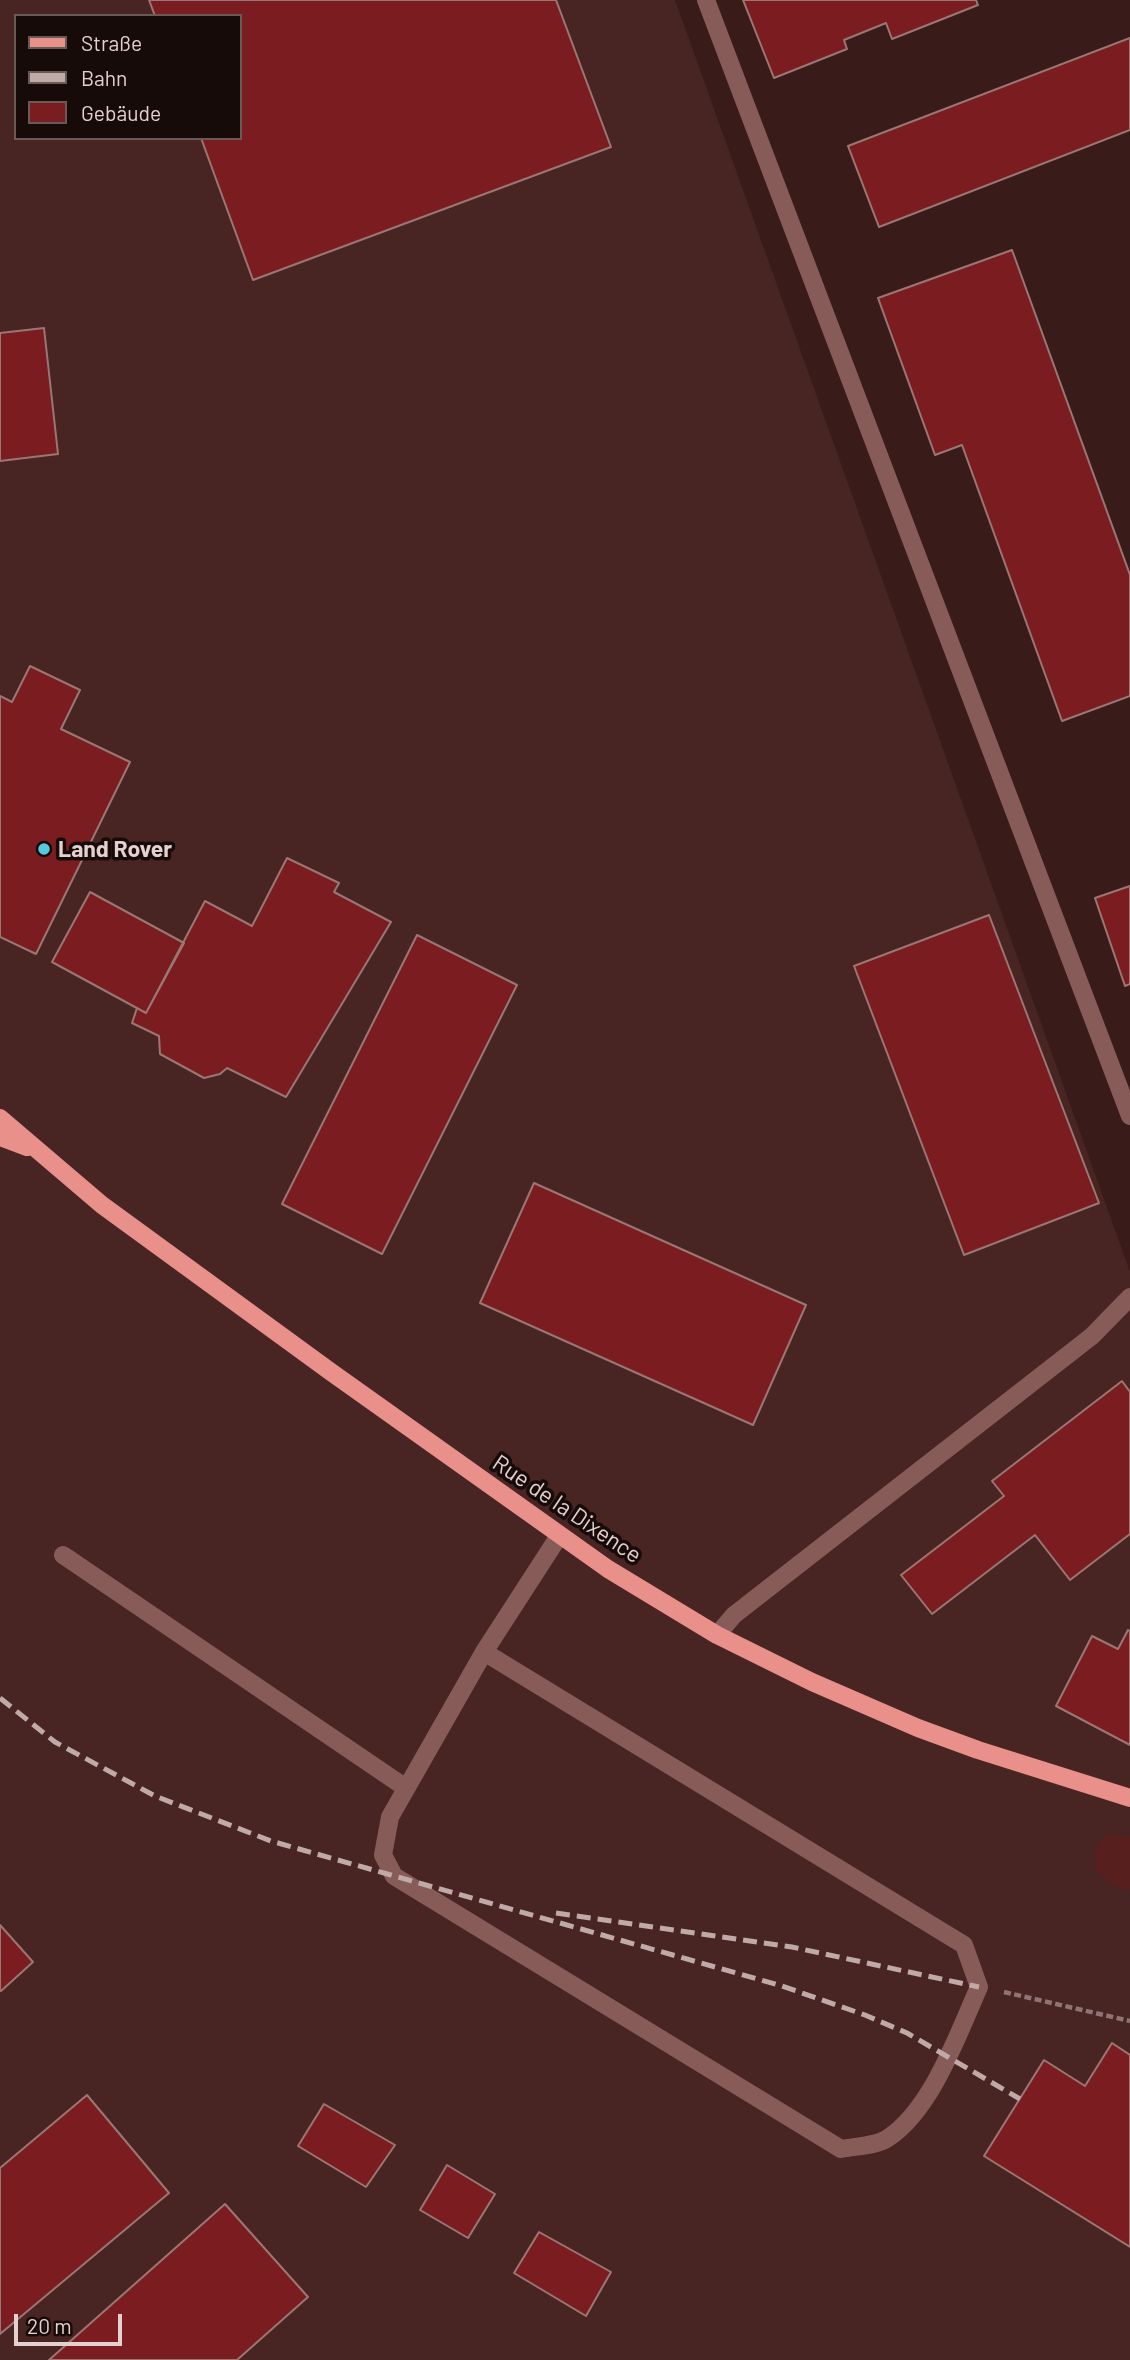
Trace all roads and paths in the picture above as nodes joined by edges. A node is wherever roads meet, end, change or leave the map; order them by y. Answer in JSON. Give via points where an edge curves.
{"nodes":[{"id":1,"x":706,"y":0,"type":"edge"},
{"id":2,"x":1130,"y":1115,"type":"edge"},
{"id":3,"x":0,"y":1118,"type":"edge"},
{"id":4,"x":0,"y":1137,"type":"edge"},
{"id":5,"x":37,"y":1151,"type":"junction"},
{"id":6,"x":1130,"y":1297,"type":"edge"},
{"id":7,"x":559,"y":1536,"type":"junction"},
{"id":8,"x":63,"y":1555,"type":"dead end"},
{"id":9,"x":717,"y":1635,"type":"junction"},
{"id":10,"x":484,"y":1653,"type":"junction"},
{"id":11,"x":406,"y":1788,"type":"junction"},
{"id":12,"x":1130,"y":1798,"type":"edge"},
{"id":13,"x":979,"y":1987,"type":"junction"},
{"id":14,"x":1130,"y":2021,"type":"edge"}],
"edges":[{"from":1,"to":2,"type":"street"},
{"from":3,"to":5,"type":"main road","name":"Rue de la Dixence"},
{"from":4,"to":5,"type":"main road","name":"Rue de la Dixence"},
{"from":5,"to":7,"type":"main road","name":"Rue de la Dixence","via":[[113,1213]]},
{"from":6,"to":9,"type":"street","via":[[1092,1336],[734,1615]]},
{"from":7,"to":9,"type":"main road","name":"Rue de la Dixence"},
{"from":7,"to":10,"type":"street"},
{"from":8,"to":11,"type":"street"},
{"from":9,"to":12,"type":"main road","name":"Rue de la Dixence","via":[[918,1728]]},
{"from":10,"to":11,"type":"street"},
{"from":10,"to":13,"type":"street","via":[[964,1945]]},
{"from":11,"to":13,"type":"street","via":[[390,1817],[383,1855],[394,1876],[841,2149],[886,2140],[915,2116]]},
{"from":13,"to":14,"type":"path"}]}
